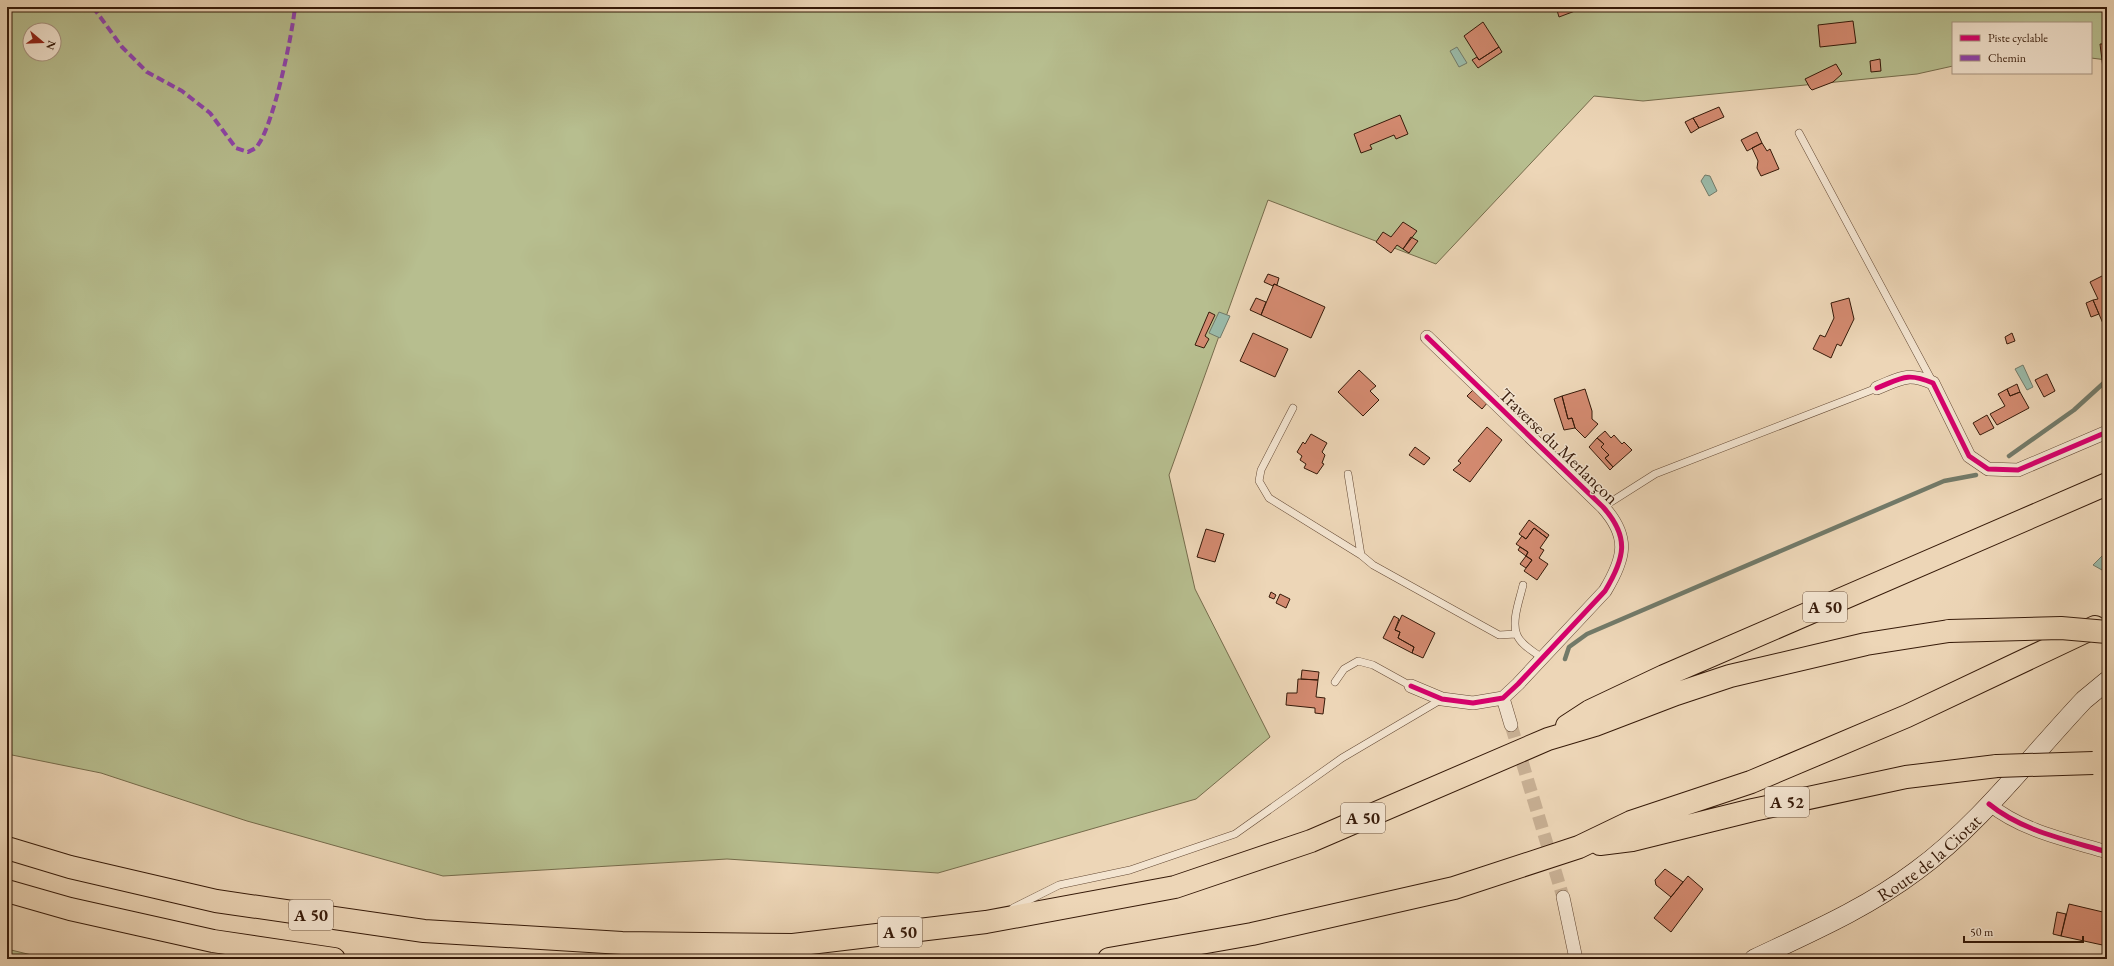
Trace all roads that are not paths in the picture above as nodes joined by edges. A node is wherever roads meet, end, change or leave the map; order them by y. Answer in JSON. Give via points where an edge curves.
{"nodes":[{"id":1,"x":1799,"y":133,"type":"dead end"},
{"id":2,"x":1427,"y":337,"type":"dead end"},
{"id":3,"x":1933,"y":383,"type":"junction"},
{"id":4,"x":1877,"y":388,"type":"joint"},
{"id":5,"x":1293,"y":408,"type":"dead end"},
{"id":6,"x":2107,"y":432,"type":"edge"},
{"id":7,"x":1348,"y":474,"type":"dead end"},
{"id":8,"x":2107,"y":484,"type":"edge"},
{"id":9,"x":1603,"y":507,"type":"junction"},
{"id":10,"x":1361,"y":555,"type":"junction"},
{"id":11,"x":1523,"y":585,"type":"dead end"},
{"id":12,"x":2107,"y":621,"type":"edge"},
{"id":13,"x":2107,"y":632,"type":"edge"},
{"id":14,"x":1516,"y":634,"type":"junction"},
{"id":15,"x":1542,"y":658,"type":"junction"},
{"id":16,"x":2107,"y":681,"type":"edge"},
{"id":17,"x":1335,"y":682,"type":"dead end"},
{"id":18,"x":1411,"y":686,"type":"joint"},
{"id":19,"x":1503,"y":698,"type":"junction"},
{"id":20,"x":1442,"y":699,"type":"junction"},
{"id":21,"x":1511,"y":725,"type":"tunnel mouth"},
{"id":22,"x":1548,"y":739,"type":"junction"},
{"id":23,"x":2100,"y":763,"type":"edge"},
{"id":24,"x":1989,"y":804,"type":"junction"},
{"id":25,"x":1579,"y":847,"type":"junction"},
{"id":26,"x":7,"y":848,"type":"edge"},
{"id":27,"x":2107,"y":852,"type":"edge"},
{"id":28,"x":7,"y":890,"type":"edge"},
{"id":29,"x":1563,"y":897,"type":"tunnel mouth"},
{"id":30,"x":986,"y":922,"type":"junction"},
{"id":31,"x":334,"y":959,"type":"edge"},
{"id":32,"x":1109,"y":959,"type":"edge"},
{"id":33,"x":1576,"y":959,"type":"edge"},
{"id":34,"x":1754,"y":959,"type":"edge"}],
"edges":[{"from":1,"to":3,"type":"lane"},
{"from":2,"to":9,"type":"street","name":"Traverse du Merlançon"},
{"from":3,"to":4,"type":"street","via":[[1918,376],[1904,377]]},
{"from":3,"to":6,"type":"street","via":[[1969,456],[1988,469],[2018,470]]},
{"from":4,"to":9,"type":"lane","via":[[1656,474]]},
{"from":5,"to":10,"type":"lane","via":[[1261,470],[1259,481],[1269,498]]},
{"from":7,"to":10,"type":"lane"},
{"from":8,"to":22,"type":"highway","number":"A 50","via":[[1590,711]]},
{"from":9,"to":15,"type":"street","name":"Traverse du Merlançon","via":[[1615,520],[1620,533],[1620,561],[1615,574],[1606,591]]},
{"from":10,"to":14,"type":"lane","via":[[1373,565],[1499,635]]},
{"from":11,"to":14,"type":"lane","via":[[1516,616]]},
{"from":12,"to":25,"type":"highway","via":[[1907,716],[1751,782],[1631,822]]},
{"from":13,"to":22,"type":"highway","bridge":true,"via":[[2060,628],[1949,631],[1866,644],[1730,676],[1595,725]]},
{"from":14,"to":15,"type":"lane","via":[[1522,643]]},
{"from":15,"to":19,"type":"street","name":"Traverse du Merlançon"},
{"from":16,"to":24,"type":"main road","name":"Route de la Ciotat","via":[[2084,700]]},
{"from":17,"to":18,"type":"lane","via":[[1344,669],[1358,661],[1373,665]]},
{"from":18,"to":20,"type":"street"},
{"from":19,"to":20,"type":"street","via":[[1473,702]]},
{"from":19,"to":21,"type":"street"},
{"from":20,"to":30,"type":"lane","via":[[1342,758],[1235,834],[1130,870],[1059,885]]},
{"from":22,"to":30,"type":"highway","number":"A 50","via":[[1311,841],[1175,887]]},
{"from":23,"to":25,"type":"highway","number":"A 52","bridge":true,"via":[[1996,766],[1906,777],[1753,810],[1632,840]]},
{"from":24,"to":27,"type":"street","via":[[2037,831]]},
{"from":24,"to":34,"type":"main road","name":"Route de la Ciotat","via":[[1958,836],[1916,872],[1835,920]]},
{"from":25,"to":32,"type":"highway","via":[[1454,888],[1252,934]]},
{"from":26,"to":30,"type":"highway","number":"A 50","via":[[70,867],[216,901],[424,931],[622,943],[794,945]]},
{"from":28,"to":31,"type":"highway","number":"A 50","via":[[70,909],[213,941]]},
{"from":29,"to":33,"type":"street"}]}
